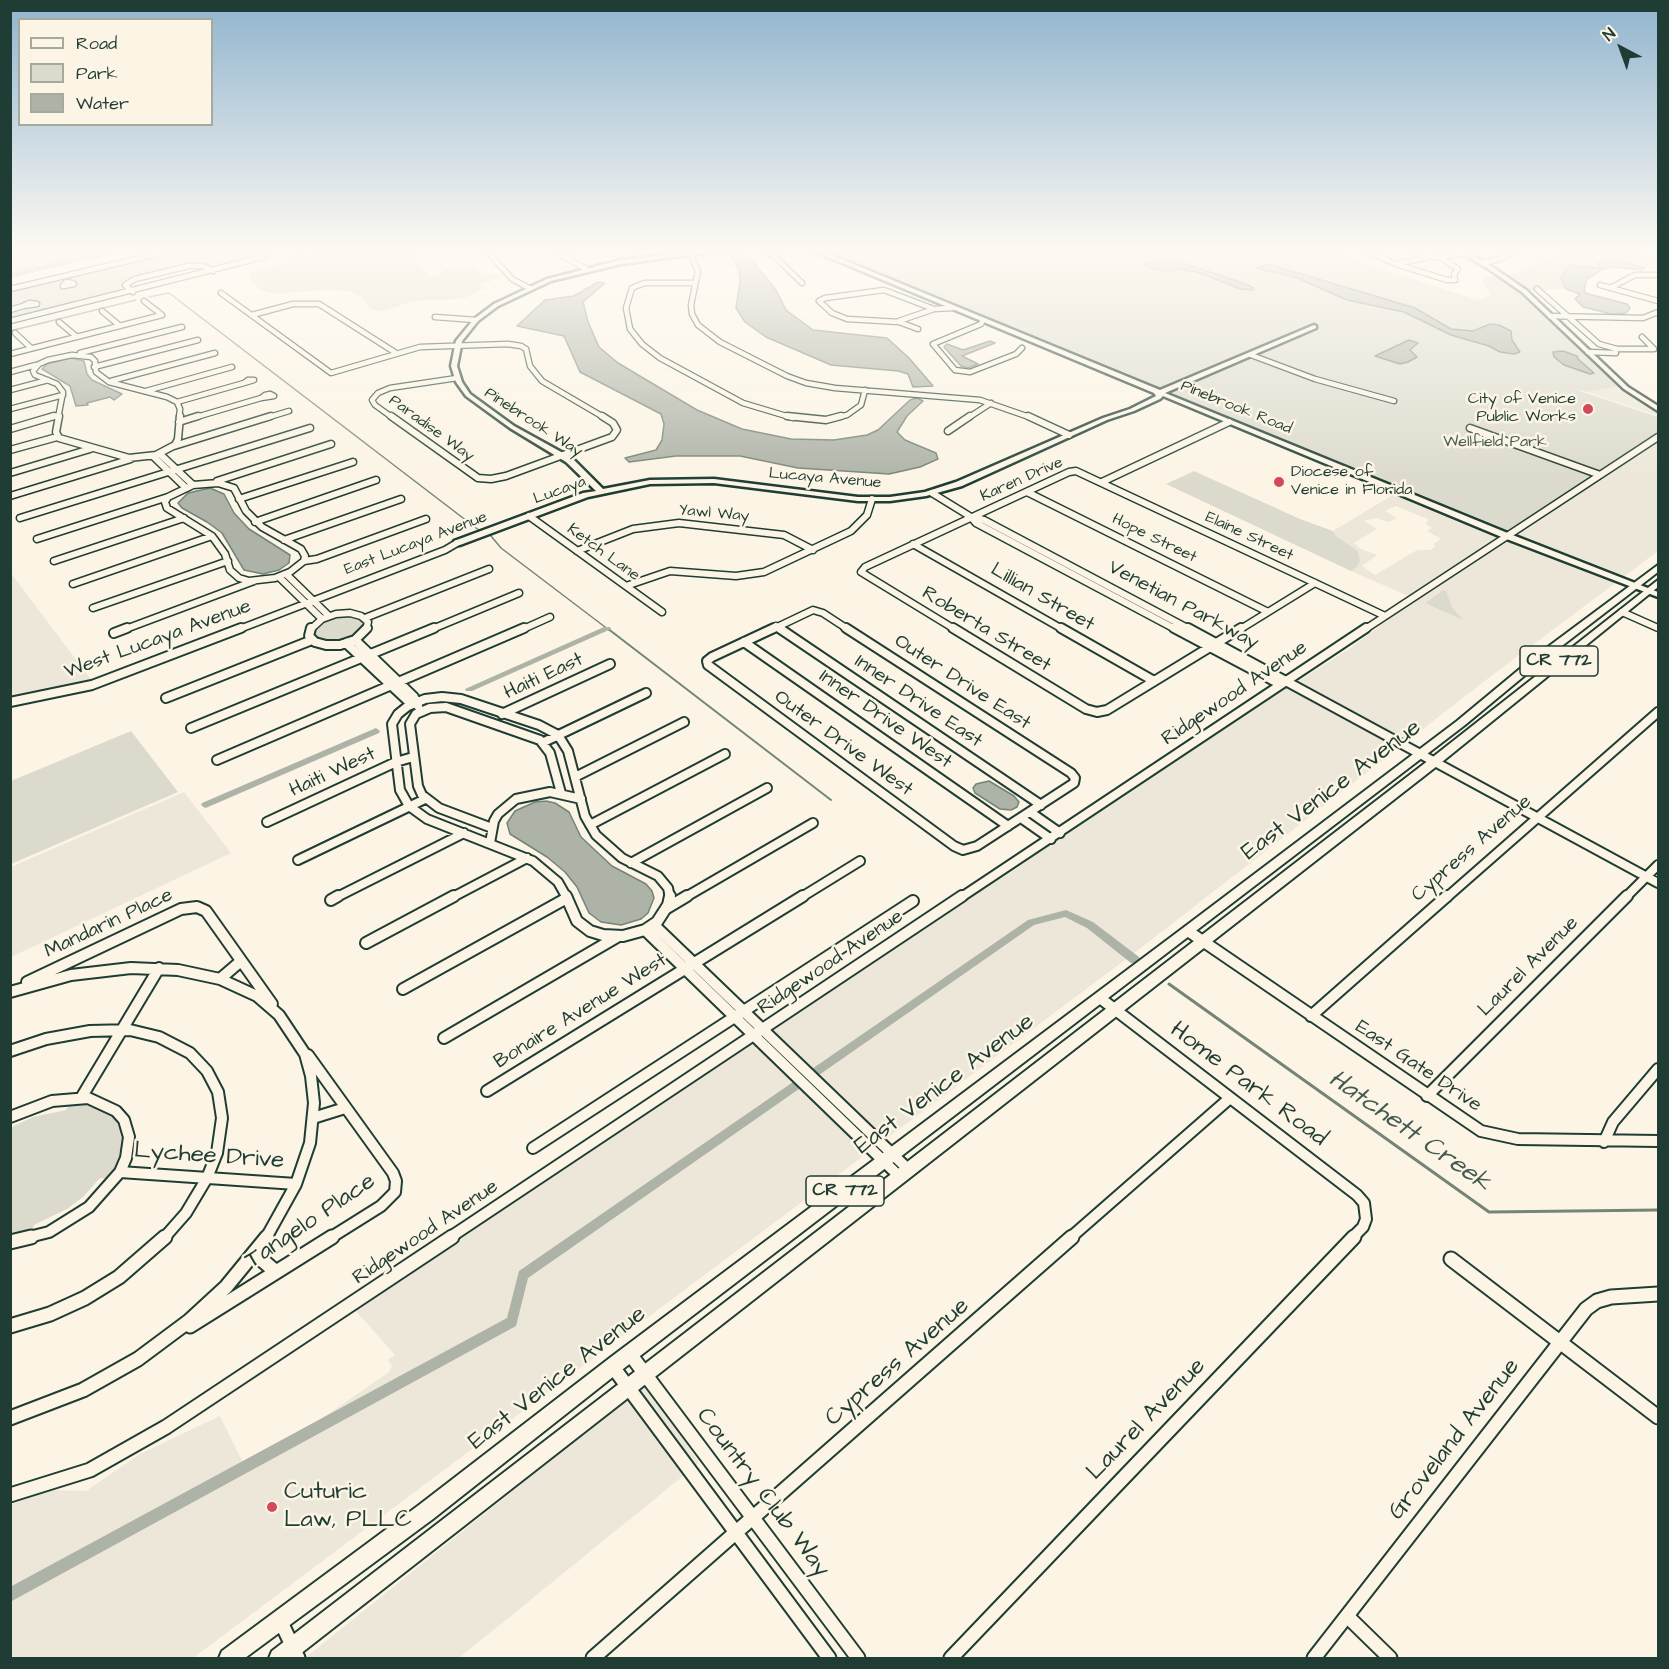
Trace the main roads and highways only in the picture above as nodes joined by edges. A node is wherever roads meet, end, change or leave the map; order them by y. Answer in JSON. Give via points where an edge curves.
{"nodes":[{"id":1,"x":1659,"y":568,"type":"edge"},
{"id":2,"x":1659,"y":583,"type":"edge"},
{"id":3,"x":1650,"y":592,"type":"edge"},
{"id":4,"x":296,"y":1653,"type":"edge"},
{"id":5,"x":229,"y":1659,"type":"edge"},
{"id":6,"x":279,"y":1659,"type":"edge"}],
"edges":[{"from":1,"to":3,"type":"main road","name":"East Venice Avenue","number":"CR 772"},
{"from":2,"to":3,"type":"main road","name":"East Venice Avenue","number":"CR 772"},
{"from":3,"to":4,"type":"main road","name":"East Venice Avenue","number":"CR 772","via":[[628,1388]]},
{"from":3,"to":5,"type":"main road","name":"East Venice Avenue","number":"CR 772","via":[[1418,755]]},
{"from":4,"to":6,"type":"main road","name":"East Venice Avenue","number":"CR 772"}]}
